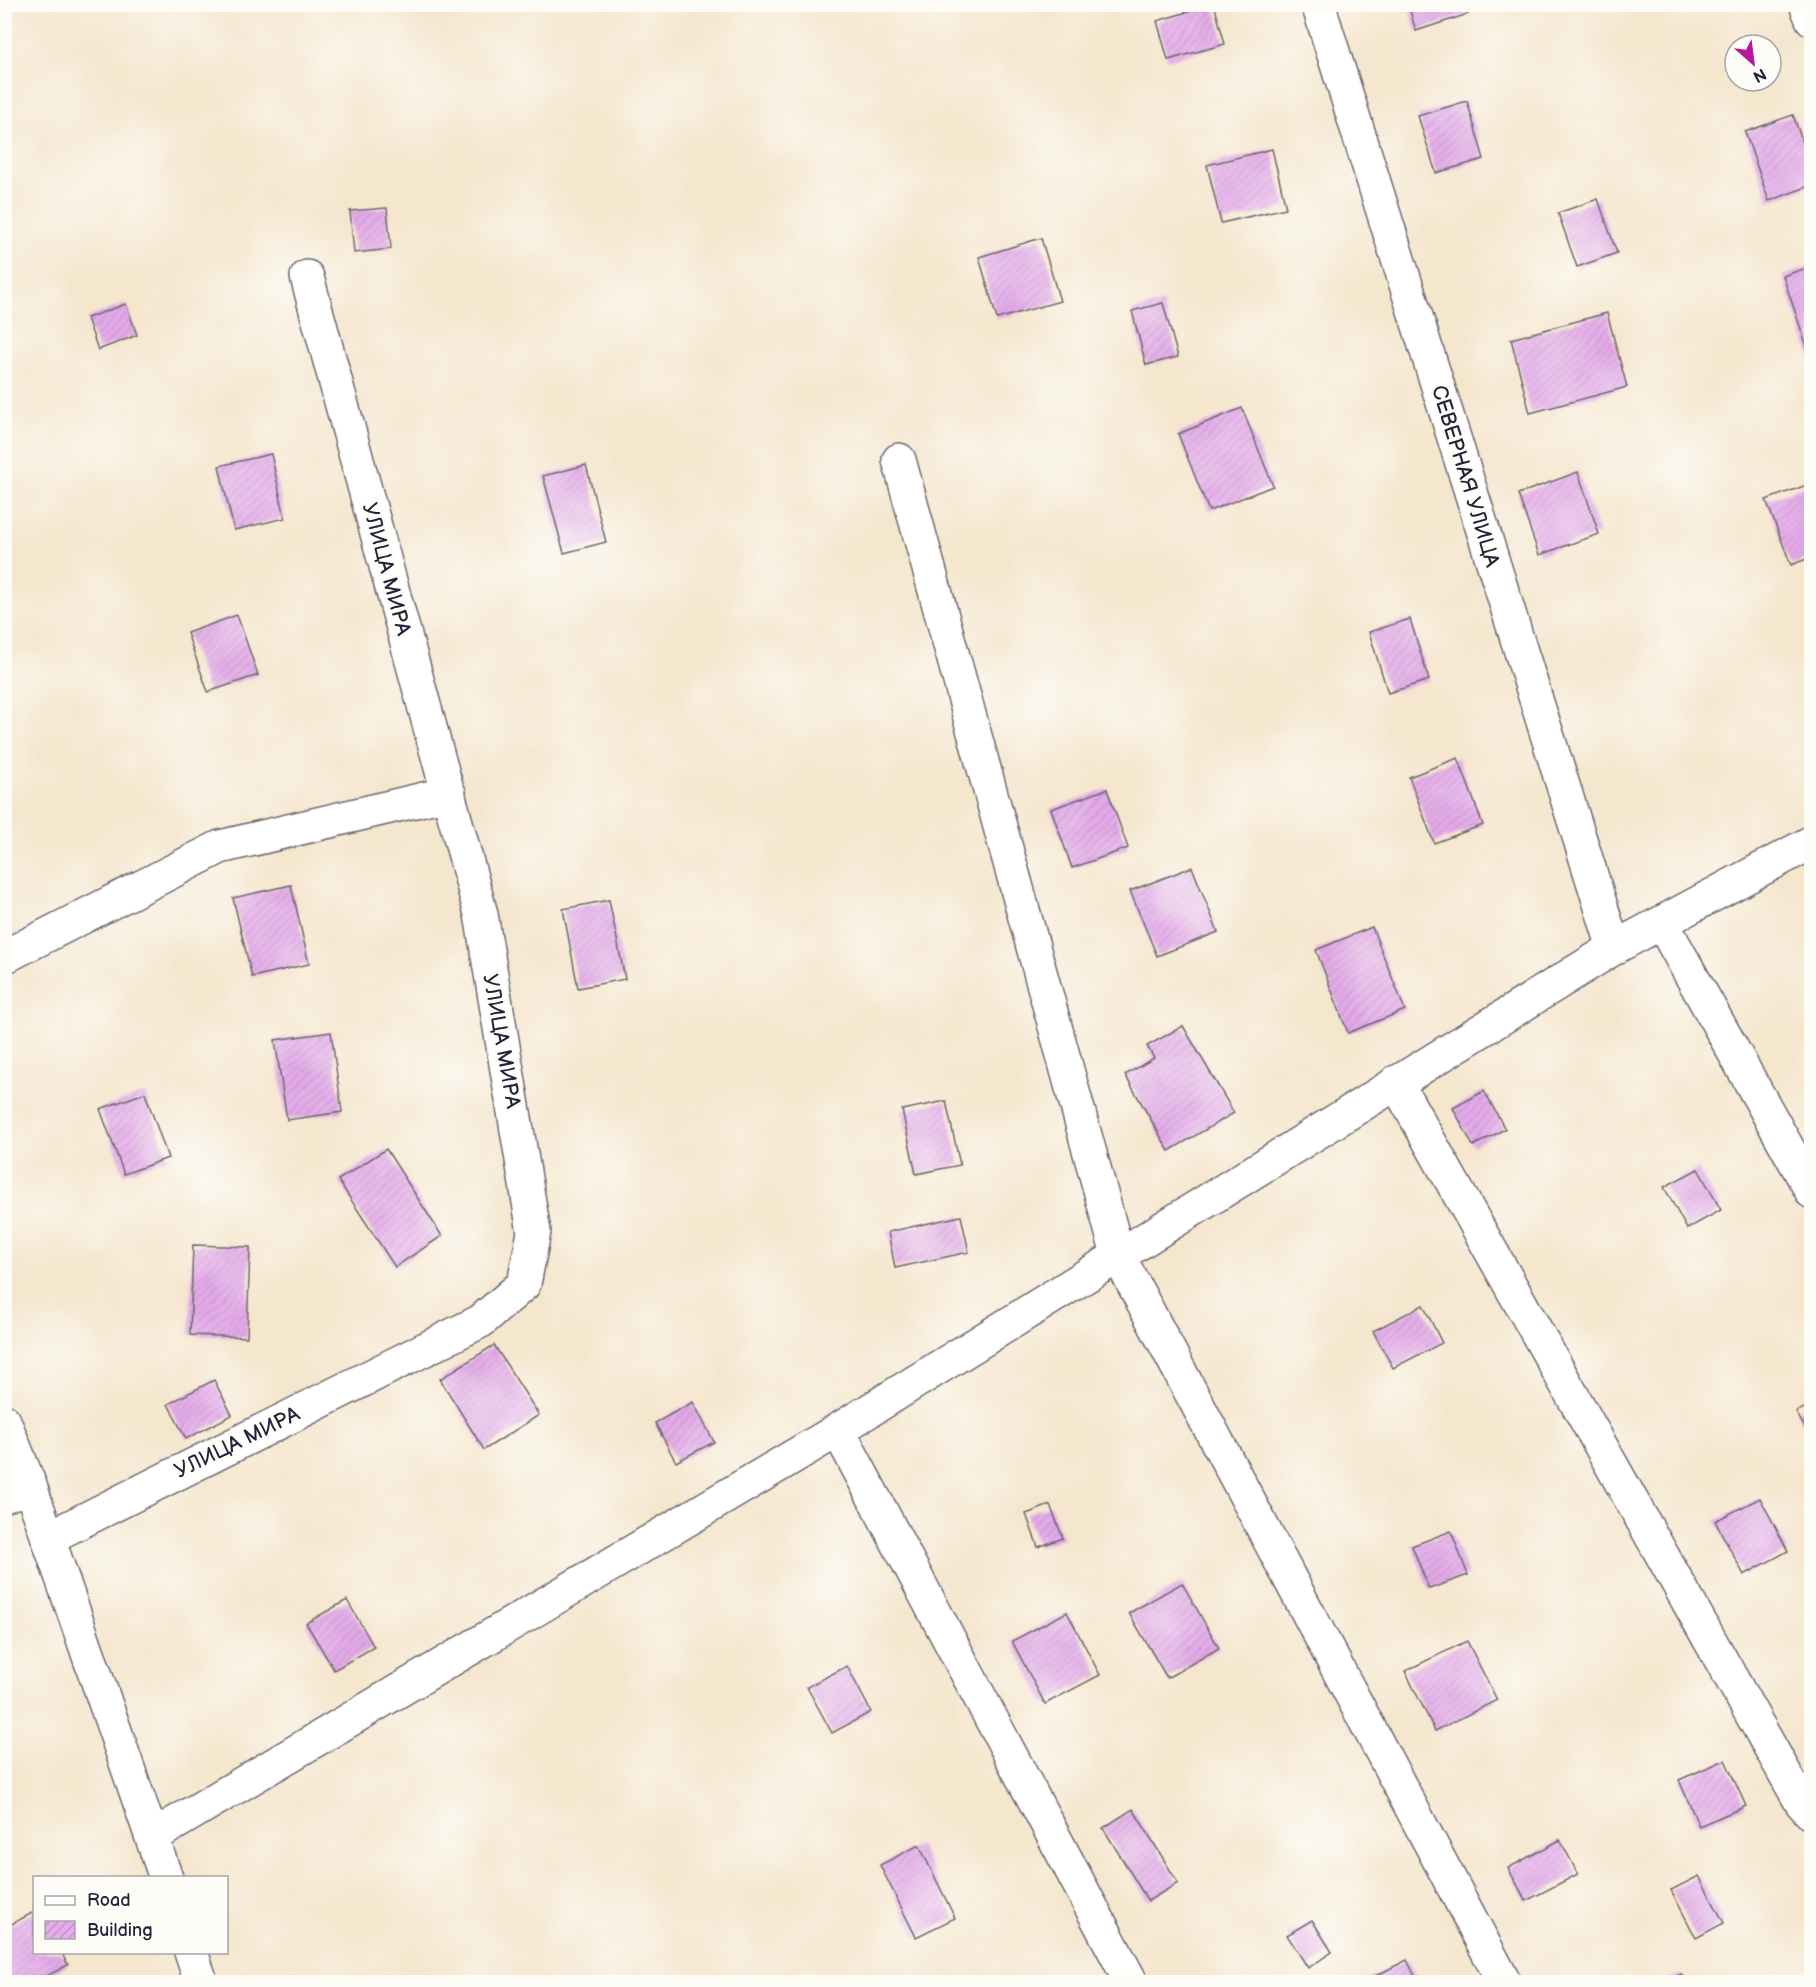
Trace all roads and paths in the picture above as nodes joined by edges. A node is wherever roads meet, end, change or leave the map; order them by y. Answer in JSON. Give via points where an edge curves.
{"nodes":[{"id":1,"x":1318,"y":4,"type":"edge"},
{"id":2,"x":1806,"y":4,"type":"edge"},
{"id":3,"x":1812,"y":19,"type":"edge"},
{"id":4,"x":307,"y":277,"type":"dead end"},
{"id":5,"x":899,"y":460,"type":"dead end"},
{"id":6,"x":448,"y":793,"type":"junction"},
{"id":7,"x":1812,"y":842,"type":"edge"},
{"id":8,"x":1662,"y":923,"type":"junction"},
{"id":9,"x":1614,"y":948,"type":"junction"},
{"id":10,"x":4,"y":957,"type":"edge"},
{"id":11,"x":1396,"y":1082,"type":"junction"},
{"id":12,"x":1812,"y":1192,"type":"edge"},
{"id":13,"x":1118,"y":1255,"type":"junction"},
{"id":14,"x":4,"y":1421,"type":"edge"},
{"id":15,"x":838,"y":1430,"type":"junction"},
{"id":16,"x":17,"y":1491,"type":"edge"},
{"id":17,"x":48,"y":1538,"type":"junction"},
{"id":18,"x":1812,"y":1814,"type":"edge"},
{"id":19,"x":152,"y":1837,"type":"junction"},
{"id":20,"x":165,"y":1876,"type":"edge"},
{"id":21,"x":191,"y":1954,"type":"edge"},
{"id":22,"x":201,"y":1983,"type":"edge"},
{"id":23,"x":1131,"y":1983,"type":"edge"},
{"id":24,"x":1504,"y":1983,"type":"edge"}],
"edges":[{"from":1,"to":9,"type":"street","name":"СЕВЕРНАЯ УЛИЦА"},
{"from":2,"to":3,"type":"street"},
{"from":4,"to":6,"type":"street","name":"УЛИЦА МИРА"},
{"from":5,"to":13,"type":"street"},
{"from":6,"to":10,"type":"street","via":[[220,847]]},
{"from":6,"to":17,"type":"street","name":"УЛИЦА МИРА","via":[[481,914],[534,1232],[524,1284],[481,1321]]},
{"from":7,"to":8,"type":"street"},
{"from":8,"to":9,"type":"street"},
{"from":8,"to":12,"type":"street"},
{"from":9,"to":11,"type":"street"},
{"from":11,"to":13,"type":"street"},
{"from":11,"to":18,"type":"street","via":[[1801,1802]]},
{"from":13,"to":15,"type":"street"},
{"from":13,"to":24,"type":"street"},
{"from":14,"to":16,"type":"street"},
{"from":15,"to":19,"type":"street"},
{"from":15,"to":23,"type":"street"},
{"from":16,"to":17,"type":"street"},
{"from":17,"to":19,"type":"street"},
{"from":19,"to":20,"type":"street"},
{"from":21,"to":22,"type":"street"}]}
